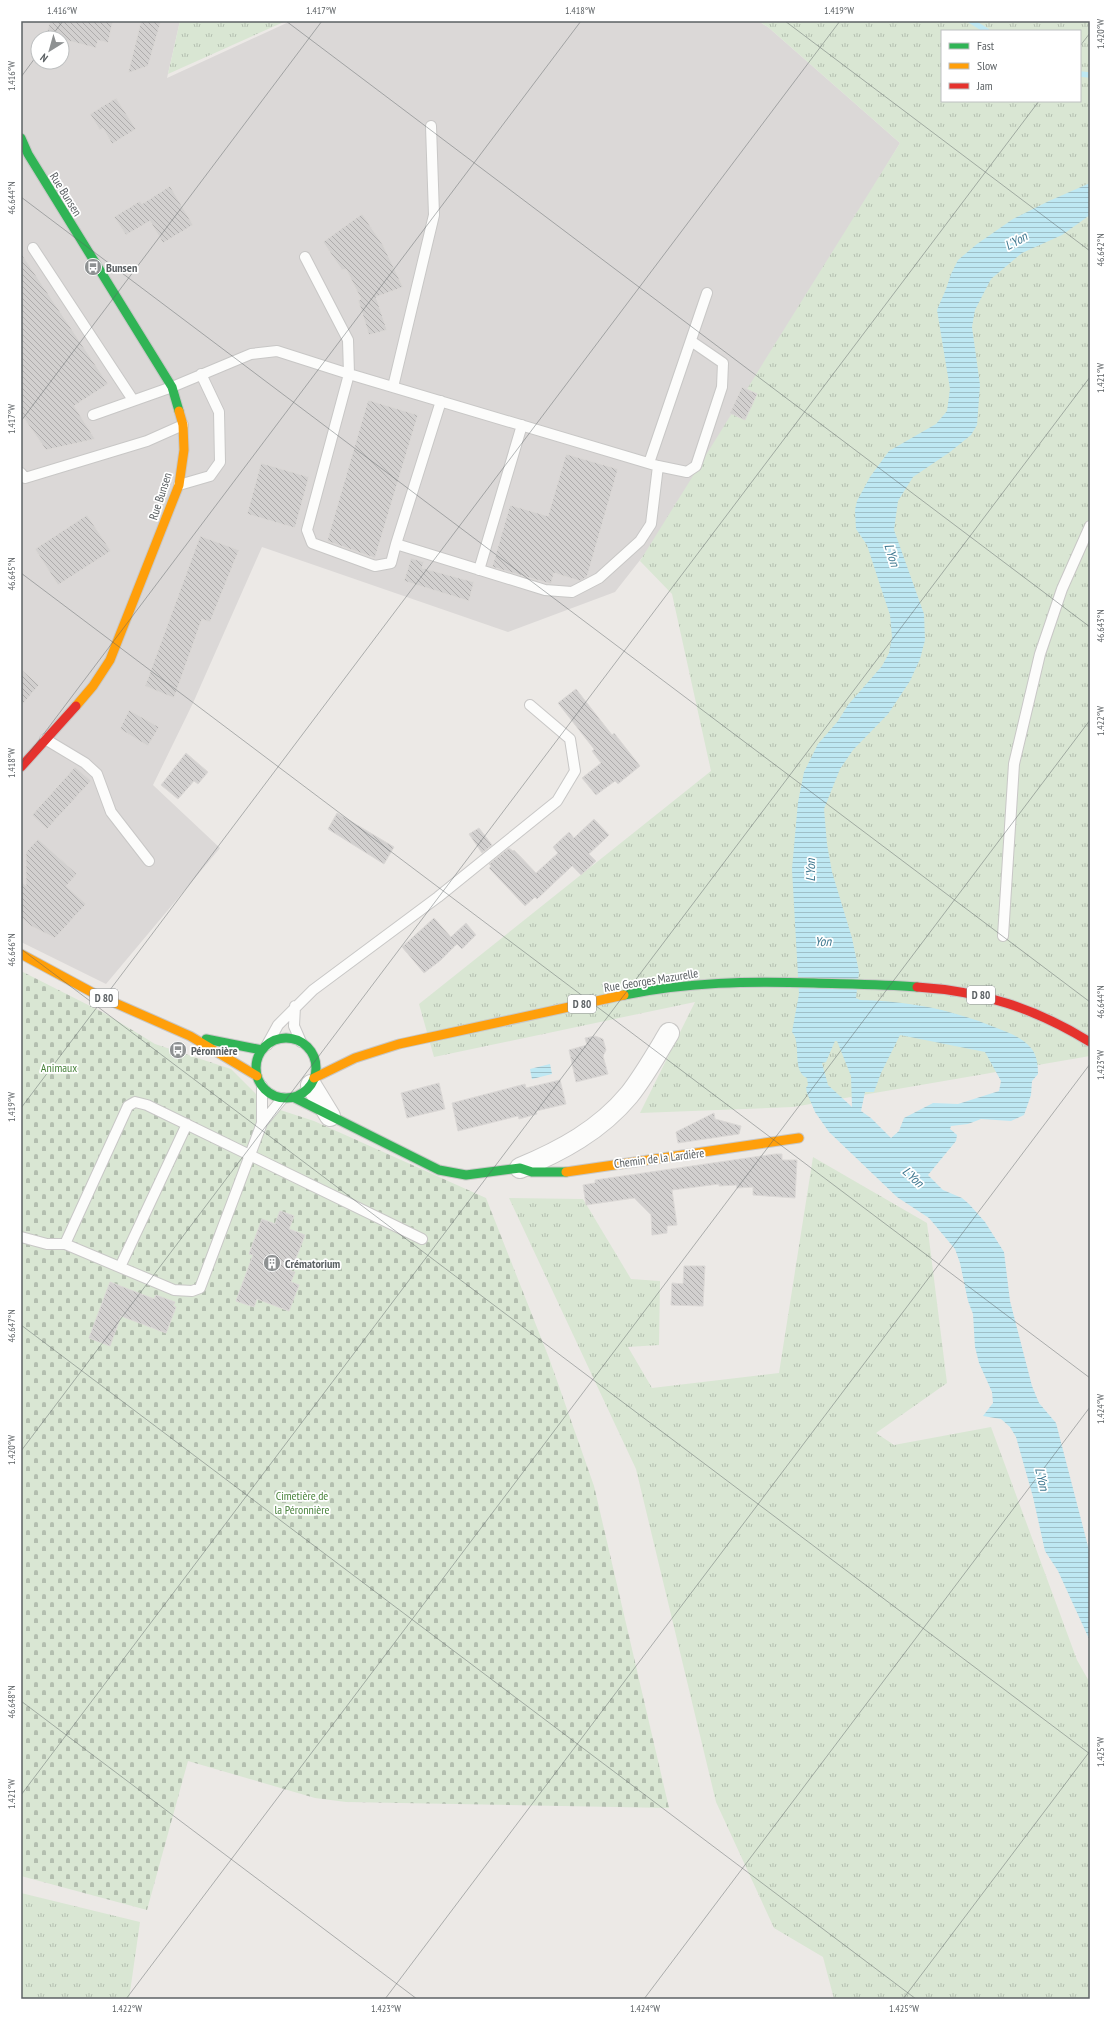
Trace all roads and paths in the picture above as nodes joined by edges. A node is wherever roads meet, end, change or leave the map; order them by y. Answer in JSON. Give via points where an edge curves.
{"nodes":[{"id":1,"x":431,"y":126,"type":"dead end"},
{"id":2,"x":23,"y":150,"type":"edge"},
{"id":3,"x":33,"y":248,"type":"dead end"},
{"id":4,"x":305,"y":257,"type":"dead end"},
{"id":5,"x":707,"y":293,"type":"dead end"},
{"id":6,"x":691,"y":341,"type":"junction"},
{"id":7,"x":201,"y":374,"type":"junction"},
{"id":8,"x":349,"y":374,"type":"junction"},
{"id":9,"x":172,"y":386,"type":"junction"},
{"id":10,"x":393,"y":387,"type":"junction"},
{"id":11,"x":133,"y":400,"type":"junction"},
{"id":12,"x":441,"y":401,"type":"junction"},
{"id":13,"x":94,"y":415,"type":"dead end"},
{"id":14,"x":183,"y":425,"type":"junction"},
{"id":15,"x":522,"y":425,"type":"junction"},
{"id":16,"x":654,"y":464,"type":"junction"},
{"id":17,"x":21,"y":473,"type":"edge"},
{"id":18,"x":179,"y":485,"type":"junction"},
{"id":19,"x":1090,"y":526,"type":"edge"},
{"id":20,"x":396,"y":544,"type":"junction"},
{"id":21,"x":479,"y":570,"type":"junction"},
{"id":22,"x":530,"y":705,"type":"dead end"},
{"id":23,"x":45,"y":739,"type":"junction"},
{"id":24,"x":23,"y":762,"type":"edge"},
{"id":25,"x":149,"y":861,"type":"dead end"},
{"id":26,"x":1003,"y":936,"type":"dead end"},
{"id":27,"x":21,"y":954,"type":"edge"},
{"id":28,"x":295,"y":1006,"type":"junction"},
{"id":29,"x":669,"y":1033,"type":"dead end"},
{"id":30,"x":190,"y":1036,"type":"junction"},
{"id":31,"x":301,"y":1042,"type":"junction"},
{"id":32,"x":1090,"y":1042,"type":"edge"},
{"id":33,"x":264,"y":1047,"type":"junction"},
{"id":34,"x":384,"y":1048,"type":"junction"},
{"id":35,"x":309,"y":1050,"type":"junction"},
{"id":36,"x":323,"y":1050,"type":"dead end"},
{"id":37,"x":353,"y":1050,"type":"dead end"},
{"id":38,"x":256,"y":1076,"type":"junction"},
{"id":39,"x":312,"y":1082,"type":"junction"},
{"id":40,"x":262,"y":1086,"type":"junction"},
{"id":41,"x":283,"y":1098,"type":"junction"},
{"id":42,"x":295,"y":1098,"type":"junction"},
{"id":43,"x":330,"y":1116,"type":"junction"},
{"id":44,"x":262,"y":1123,"type":"junction"},
{"id":45,"x":187,"y":1124,"type":"junction"},
{"id":46,"x":799,"y":1138,"type":"dead end"},
{"id":47,"x":251,"y":1156,"type":"junction"},
{"id":48,"x":520,"y":1168,"type":"junction"},
{"id":49,"x":21,"y":1237,"type":"edge"},
{"id":50,"x":422,"y":1239,"type":"dead end"},
{"id":51,"x":65,"y":1244,"type":"junction"},
{"id":52,"x":120,"y":1267,"type":"junction"}],
"edges":[{"from":1,"to":10,"type":"lane","via":[[434,215]]},
{"from":2,"to":9,"type":"main road","name":"Rue Bunsen"},
{"from":3,"to":11,"type":"lane"},
{"from":4,"to":8,"type":"lane","via":[[348,340]]},
{"from":5,"to":6,"type":"lane"},
{"from":6,"to":16,"type":"lane"},
{"from":6,"to":16,"type":"lane","via":[[723,363],[722,387],[696,466],[687,472]]},
{"from":7,"to":8,"type":"lane","via":[[251,354],[277,351]]},
{"from":7,"to":9,"type":"lane"},
{"from":7,"to":18,"type":"lane","via":[[219,412],[220,462],[210,476]]},
{"from":8,"to":10,"type":"lane"},
{"from":8,"to":20,"type":"lane","via":[[307,530],[312,543],[375,566],[391,563]]},
{"from":9,"to":11,"type":"lane"},
{"from":9,"to":14,"type":"main road","name":"Rue Bunsen"},
{"from":10,"to":12,"type":"lane"},
{"from":11,"to":13,"type":"lane"},
{"from":12,"to":15,"type":"lane"},
{"from":12,"to":20,"type":"lane"},
{"from":14,"to":17,"type":"lane","via":[[147,441],[25,478]]},
{"from":14,"to":18,"type":"main road","name":"Rue Bunsen","via":[[184,450]]},
{"from":15,"to":16,"type":"lane"},
{"from":15,"to":21,"type":"lane"},
{"from":16,"to":21,"type":"lane","via":[[650,524],[640,541],[600,578],[572,592],[545,590]]},
{"from":18,"to":23,"type":"main road","name":"Rue Bunsen","via":[[110,660],[93,686]]},
{"from":19,"to":26,"type":"lane","via":[[1062,589],[1040,654],[1014,764]]},
{"from":20,"to":21,"type":"lane"},
{"from":22,"to":28,"type":"lane","via":[[570,739],[575,771],[557,801],[438,897]]},
{"from":23,"to":24,"type":"main road","name":"Rue Bunsen"},
{"from":23,"to":25,"type":"lane","via":[[85,763],[97,774],[111,812]]},
{"from":27,"to":30,"type":"main road","number":"D 80","via":[[97,995]]},
{"from":28,"to":31,"type":"lane","via":[[294,1026]]},
{"from":28,"to":33,"type":"lane","via":[[278,1025]]},
{"from":29,"to":48,"type":"street","name":"Chemin de la Lardière","via":[[629,1094],[607,1118],[585,1135],[547,1157]]},
{"from":30,"to":33,"type":"main road","number":"D 80"},
{"from":30,"to":38,"type":"main road","number":"D 80"},
{"from":31,"to":33,"type":"main road","via":[[289,1038],[278,1039]]},
{"from":31,"to":35,"type":"main road"},
{"from":32,"to":34,"type":"main road","name":"Rue Georges Mazurelle","number":"D 80","via":[[1031,1010],[984,996],[926,986],[782,982],[696,984],[629,994]]},
{"from":33,"to":38,"type":"main road","via":[[256,1064]]},
{"from":34,"to":37,"type":"main road","number":"D 80"},
{"from":34,"to":39,"type":"main road","number":"D 80","via":[[331,1067]]},
{"from":35,"to":36,"type":"main road"},
{"from":35,"to":39,"type":"main road","via":[[314,1056],[316,1067]]},
{"from":38,"to":40,"type":"main road"},
{"from":39,"to":42,"type":"main road"},
{"from":39,"to":43,"type":"street"},
{"from":40,"to":41,"type":"main road","via":[[270,1094]]},
{"from":40,"to":44,"type":"lane"},
{"from":41,"to":42,"type":"main road"},
{"from":41,"to":44,"type":"lane"},
{"from":42,"to":43,"type":"main road","name":"Chemin de la Lardière"},
{"from":43,"to":48,"type":"main road","name":"Chemin de la Lardière","via":[[439,1170],[466,1175]]},
{"from":44,"to":47,"type":"lane"},
{"from":45,"to":47,"type":"lane"},
{"from":45,"to":51,"type":"lane","via":[[147,1105],[135,1102],[128,1106]]},
{"from":45,"to":52,"type":"lane"},
{"from":46,"to":48,"type":"main road","name":"Chemin de la Lardière","via":[[562,1172],[532,1172]]},
{"from":47,"to":50,"type":"lane"},
{"from":47,"to":52,"type":"lane","via":[[200,1288],[192,1291],[174,1290]]},
{"from":49,"to":51,"type":"lane","via":[[47,1244]]},
{"from":51,"to":52,"type":"lane"}]}
